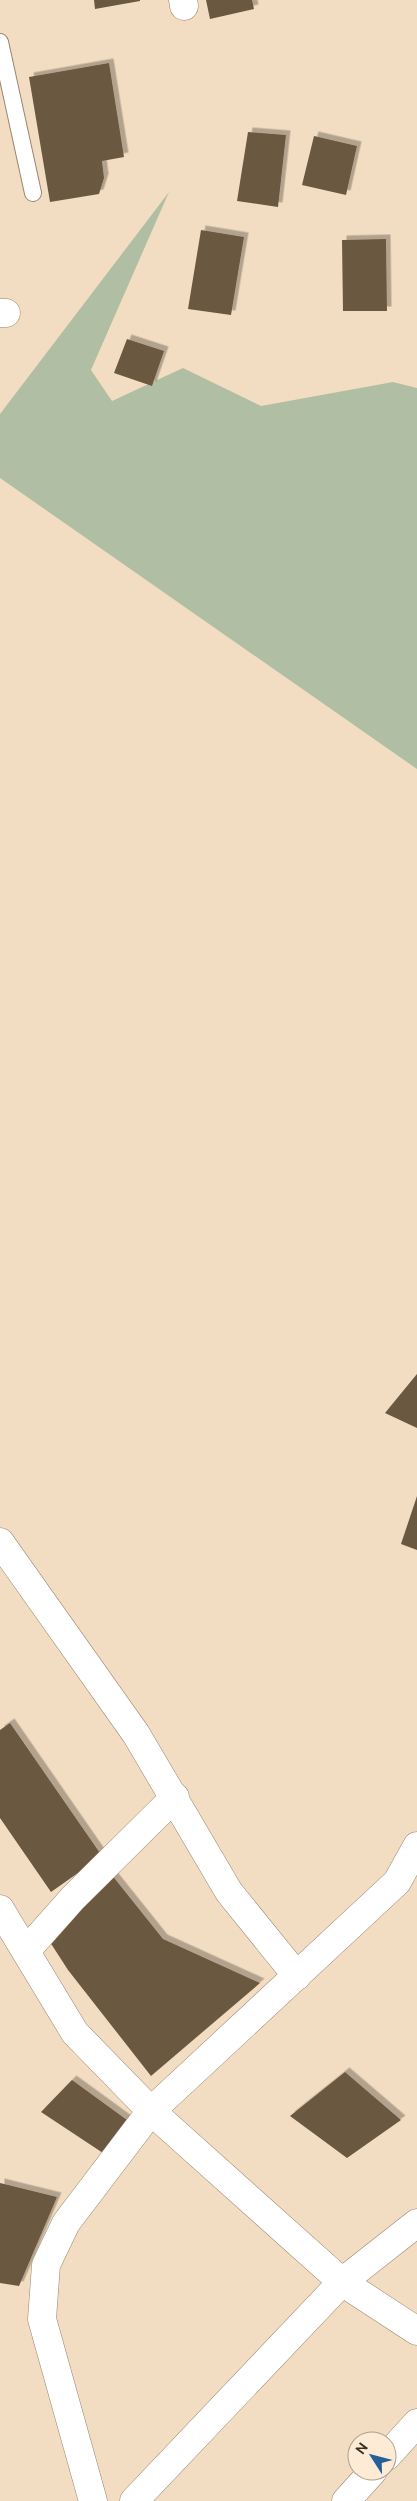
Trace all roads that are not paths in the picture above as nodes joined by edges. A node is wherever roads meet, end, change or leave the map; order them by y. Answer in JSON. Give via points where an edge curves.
{"nodes":[{"id":1,"x":0,"y":42,"type":"edge"},
{"id":2,"x":33,"y":192,"type":"dead end"},
{"id":3,"x":0,"y":1542,"type":"edge"},
{"id":4,"x":175,"y":1798,"type":"junction"},
{"id":5,"x":417,"y":1846,"type":"edge"},
{"id":6,"x":0,"y":1909,"type":"edge"},
{"id":7,"x":26,"y":1951,"type":"junction"},
{"id":8,"x":297,"y":1976,"type":"junction"},
{"id":9,"x":151,"y":2111,"type":"junction"},
{"id":10,"x":417,"y":2224,"type":"edge"},
{"id":11,"x":342,"y":2282,"type":"junction"},
{"id":12,"x":417,"y":2331,"type":"edge"},
{"id":13,"x":417,"y":2423,"type":"edge"},
{"id":14,"x":397,"y":2445,"type":"edge"},
{"id":15,"x":364,"y":2481,"type":"edge"},
{"id":16,"x":94,"y":2501,"type":"edge"},
{"id":17,"x":134,"y":2501,"type":"edge"},
{"id":18,"x":346,"y":2501,"type":"edge"}],
"edges":[{"from":1,"to":2,"type":"lane"},
{"from":3,"to":4,"type":"street","via":[[136,1734]]},
{"from":4,"to":7,"type":"street","via":[[73,1898]]},
{"from":4,"to":8,"type":"street","via":[[229,1892]]},
{"from":5,"to":8,"type":"street","via":[[397,1882]]},
{"from":6,"to":7,"type":"street"},
{"from":7,"to":9,"type":"street","via":[[75,2033]]},
{"from":8,"to":9,"type":"street"},
{"from":9,"to":11,"type":"street"},
{"from":9,"to":16,"type":"street","via":[[66,2223],[46,2266],[42,2319]]},
{"from":10,"to":11,"type":"street"},
{"from":11,"to":12,"type":"street"},
{"from":11,"to":17,"type":"street"},
{"from":13,"to":14,"type":"street"},
{"from":15,"to":18,"type":"street"}]}
